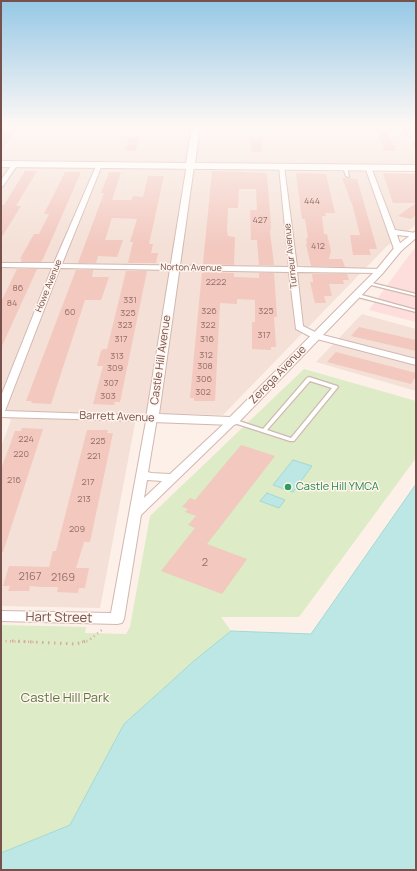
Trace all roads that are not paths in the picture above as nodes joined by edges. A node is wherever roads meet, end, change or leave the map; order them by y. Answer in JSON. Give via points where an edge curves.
{"nodes":[{"id":1,"x":99,"y":165,"type":"edge"},
{"id":2,"x":14,"y":166,"type":"edge"},
{"id":3,"x":158,"y":166,"type":"edge"},
{"id":4,"x":190,"y":166,"type":"junction"},
{"id":5,"x":282,"y":167,"type":"junction"},
{"id":6,"x":368,"y":167,"type":"junction"},
{"id":7,"x":416,"y":168,"type":"edge"},
{"id":8,"x":1,"y":185,"type":"edge"},
{"id":9,"x":392,"y":232,"type":"junction"},
{"id":10,"x":416,"y":234,"type":"edge"},
{"id":11,"x":398,"y":249,"type":"junction"},
{"id":12,"x":1,"y":265,"type":"edge"},
{"id":13,"x":57,"y":266,"type":"junction"},
{"id":14,"x":174,"y":268,"type":"junction"},
{"id":15,"x":292,"y":270,"type":"junction"},
{"id":16,"x":380,"y":271,"type":"junction"},
{"id":17,"x":368,"y":283,"type":"junction"},
{"id":18,"x":356,"y":295,"type":"junction"},
{"id":19,"x":416,"y":295,"type":"edge"},
{"id":20,"x":416,"y":311,"type":"edge"},
{"id":21,"x":316,"y":336,"type":"junction"},
{"id":22,"x":416,"y":362,"type":"edge"},
{"id":23,"x":1,"y":409,"type":"edge"},
{"id":24,"x":1,"y":414,"type":"edge"},
{"id":25,"x":152,"y":418,"type":"junction"},
{"id":26,"x":233,"y":421,"type":"junction"},
{"id":27,"x":264,"y":431,"type":"junction"},
{"id":28,"x":143,"y":472,"type":"junction"},
{"id":29,"x":173,"y":478,"type":"junction"},
{"id":30,"x":136,"y":513,"type":"junction"},
{"id":31,"x":1,"y":616,"type":"edge"},
{"id":32,"x":117,"y":619,"type":"joint"}],
"edges":[{"from":1,"to":13,"type":"street","name":"Howe Avenue"},
{"from":2,"to":8,"type":"street"},
{"from":3,"to":4,"type":"main road"},
{"from":4,"to":5,"type":"main road"},
{"from":4,"to":14,"type":"street","name":"Castle Hill Avenue"},
{"from":5,"to":6,"type":"main road","via":[[347,171]]},
{"from":5,"to":15,"type":"street","name":"Turneur Avenue"},
{"from":6,"to":7,"type":"main road"},
{"from":6,"to":9,"type":"street"},
{"from":9,"to":10,"type":"street"},
{"from":9,"to":11,"type":"street"},
{"from":10,"to":11,"type":"street","name":"Zerega Avenue"},
{"from":11,"to":16,"type":"street","name":"Zerega Avenue"},
{"from":12,"to":13,"type":"street","name":"Norton Avenue"},
{"from":13,"to":14,"type":"street","name":"Norton Avenue"},
{"from":13,"to":23,"type":"street","name":"Howe Avenue"},
{"from":14,"to":15,"type":"street","name":"Norton Avenue"},
{"from":14,"to":25,"type":"street","name":"Castle Hill Avenue"},
{"from":15,"to":16,"type":"street","name":"Norton Avenue"},
{"from":15,"to":21,"type":"street","name":"Turneur Avenue","via":[[299,327]]},
{"from":16,"to":17,"type":"street","name":"Zerega Avenue"},
{"from":17,"to":18,"type":"street","name":"Zerega Avenue"},
{"from":17,"to":19,"type":"lane"},
{"from":18,"to":20,"type":"lane"},
{"from":18,"to":21,"type":"street","name":"Zerega Avenue"},
{"from":21,"to":22,"type":"street"},
{"from":21,"to":26,"type":"street","name":"Zerega Avenue"},
{"from":24,"to":25,"type":"street","name":"Barrett Avenue"},
{"from":25,"to":26,"type":"street","name":"Barrett Avenue"},
{"from":25,"to":28,"type":"street","name":"Castle Hill Avenue"},
{"from":26,"to":27,"type":"lane"},
{"from":26,"to":29,"type":"street","name":"Zerega Avenue"},
{"from":27,"to":27,"type":"lane","via":[[292,440],[335,387],[308,379]]},
{"from":28,"to":29,"type":"street","via":[[149,477]]},
{"from":28,"to":30,"type":"street","name":"Castle Hill Avenue"},
{"from":29,"to":30,"type":"street","name":"Zerega Avenue"},
{"from":30,"to":32,"type":"street","name":"Castle Hill Avenue"},
{"from":31,"to":32,"type":"street","name":"Hart Street"}]}
